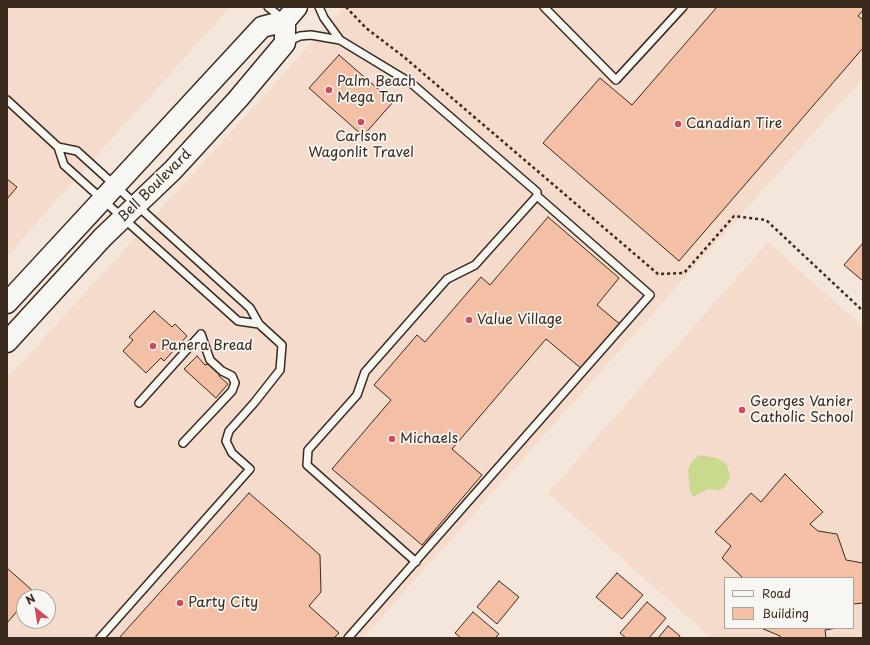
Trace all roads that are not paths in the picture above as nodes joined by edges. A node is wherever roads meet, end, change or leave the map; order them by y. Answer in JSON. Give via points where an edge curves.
{"nodes":[{"id":1,"x":268,"y":7,"type":"edge"},
{"id":2,"x":319,"y":7,"type":"edge"},
{"id":3,"x":544,"y":7,"type":"edge"},
{"id":4,"x":683,"y":7,"type":"edge"},
{"id":5,"x":291,"y":14,"type":"edge"},
{"id":6,"x":340,"y":40,"type":"junction"},
{"id":7,"x":284,"y":43,"type":"junction"},
{"id":8,"x":7,"y":100,"type":"edge"},
{"id":9,"x":58,"y":147,"type":"junction"},
{"id":10,"x":116,"y":186,"type":"junction"},
{"id":11,"x":537,"y":196,"type":"junction"},
{"id":12,"x":102,"y":200,"type":"junction"},
{"id":13,"x":137,"y":205,"type":"junction"},
{"id":14,"x":123,"y":218,"type":"junction"},
{"id":15,"x":7,"y":303,"type":"edge"},
{"id":16,"x":259,"y":324,"type":"junction"},
{"id":17,"x":7,"y":342,"type":"edge"},
{"id":18,"x":139,"y":403,"type":"dead end"},
{"id":19,"x":183,"y":443,"type":"dead end"},
{"id":20,"x":416,"y":562,"type":"junction"},
{"id":21,"x":100,"y":638,"type":"edge"},
{"id":22,"x":348,"y":638,"type":"edge"}],
"edges":[{"from":1,"to":5,"type":"lane"},
{"from":2,"to":6,"type":"lane"},
{"from":3,"to":4,"type":"lane","via":[[616,80]]},
{"from":5,"to":7,"type":"main road"},
{"from":5,"to":10,"type":"main road","name":"Bell Boulevard","via":[[262,27]]},
{"from":6,"to":7,"type":"lane","via":[[311,35],[300,36]]},
{"from":6,"to":11,"type":"lane","via":[[411,83],[537,192]]},
{"from":7,"to":13,"type":"main road","name":"Bell Boulevard","via":[[238,100]]},
{"from":8,"to":9,"type":"lane"},
{"from":9,"to":10,"type":"lane","via":[[77,151]]},
{"from":9,"to":12,"type":"lane","via":[[64,165]]},
{"from":10,"to":12,"type":"main road","name":"Bell Boulevard"},
{"from":10,"to":13,"type":"lane"},
{"from":11,"to":20,"type":"lane","via":[[650,295]]},
{"from":11,"to":20,"type":"lane","via":[[475,265],[446,279],[365,372],[357,395],[308,450],[307,465]]},
{"from":12,"to":14,"type":"lane"},
{"from":12,"to":15,"type":"main road","name":"Bell Boulevard"},
{"from":13,"to":14,"type":"main road","name":"Bell Boulevard"},
{"from":13,"to":16,"type":"lane","via":[[250,308]]},
{"from":14,"to":16,"type":"lane","via":[[238,321]]},
{"from":14,"to":17,"type":"main road","name":"Bell Boulevard"},
{"from":16,"to":21,"type":"lane","via":[[282,345],[280,370],[229,431],[226,441],[232,453],[250,469]]},
{"from":18,"to":19,"type":"lane","via":[[201,334],[210,360],[232,376],[235,383],[232,391]]},
{"from":20,"to":22,"type":"lane"}]}
